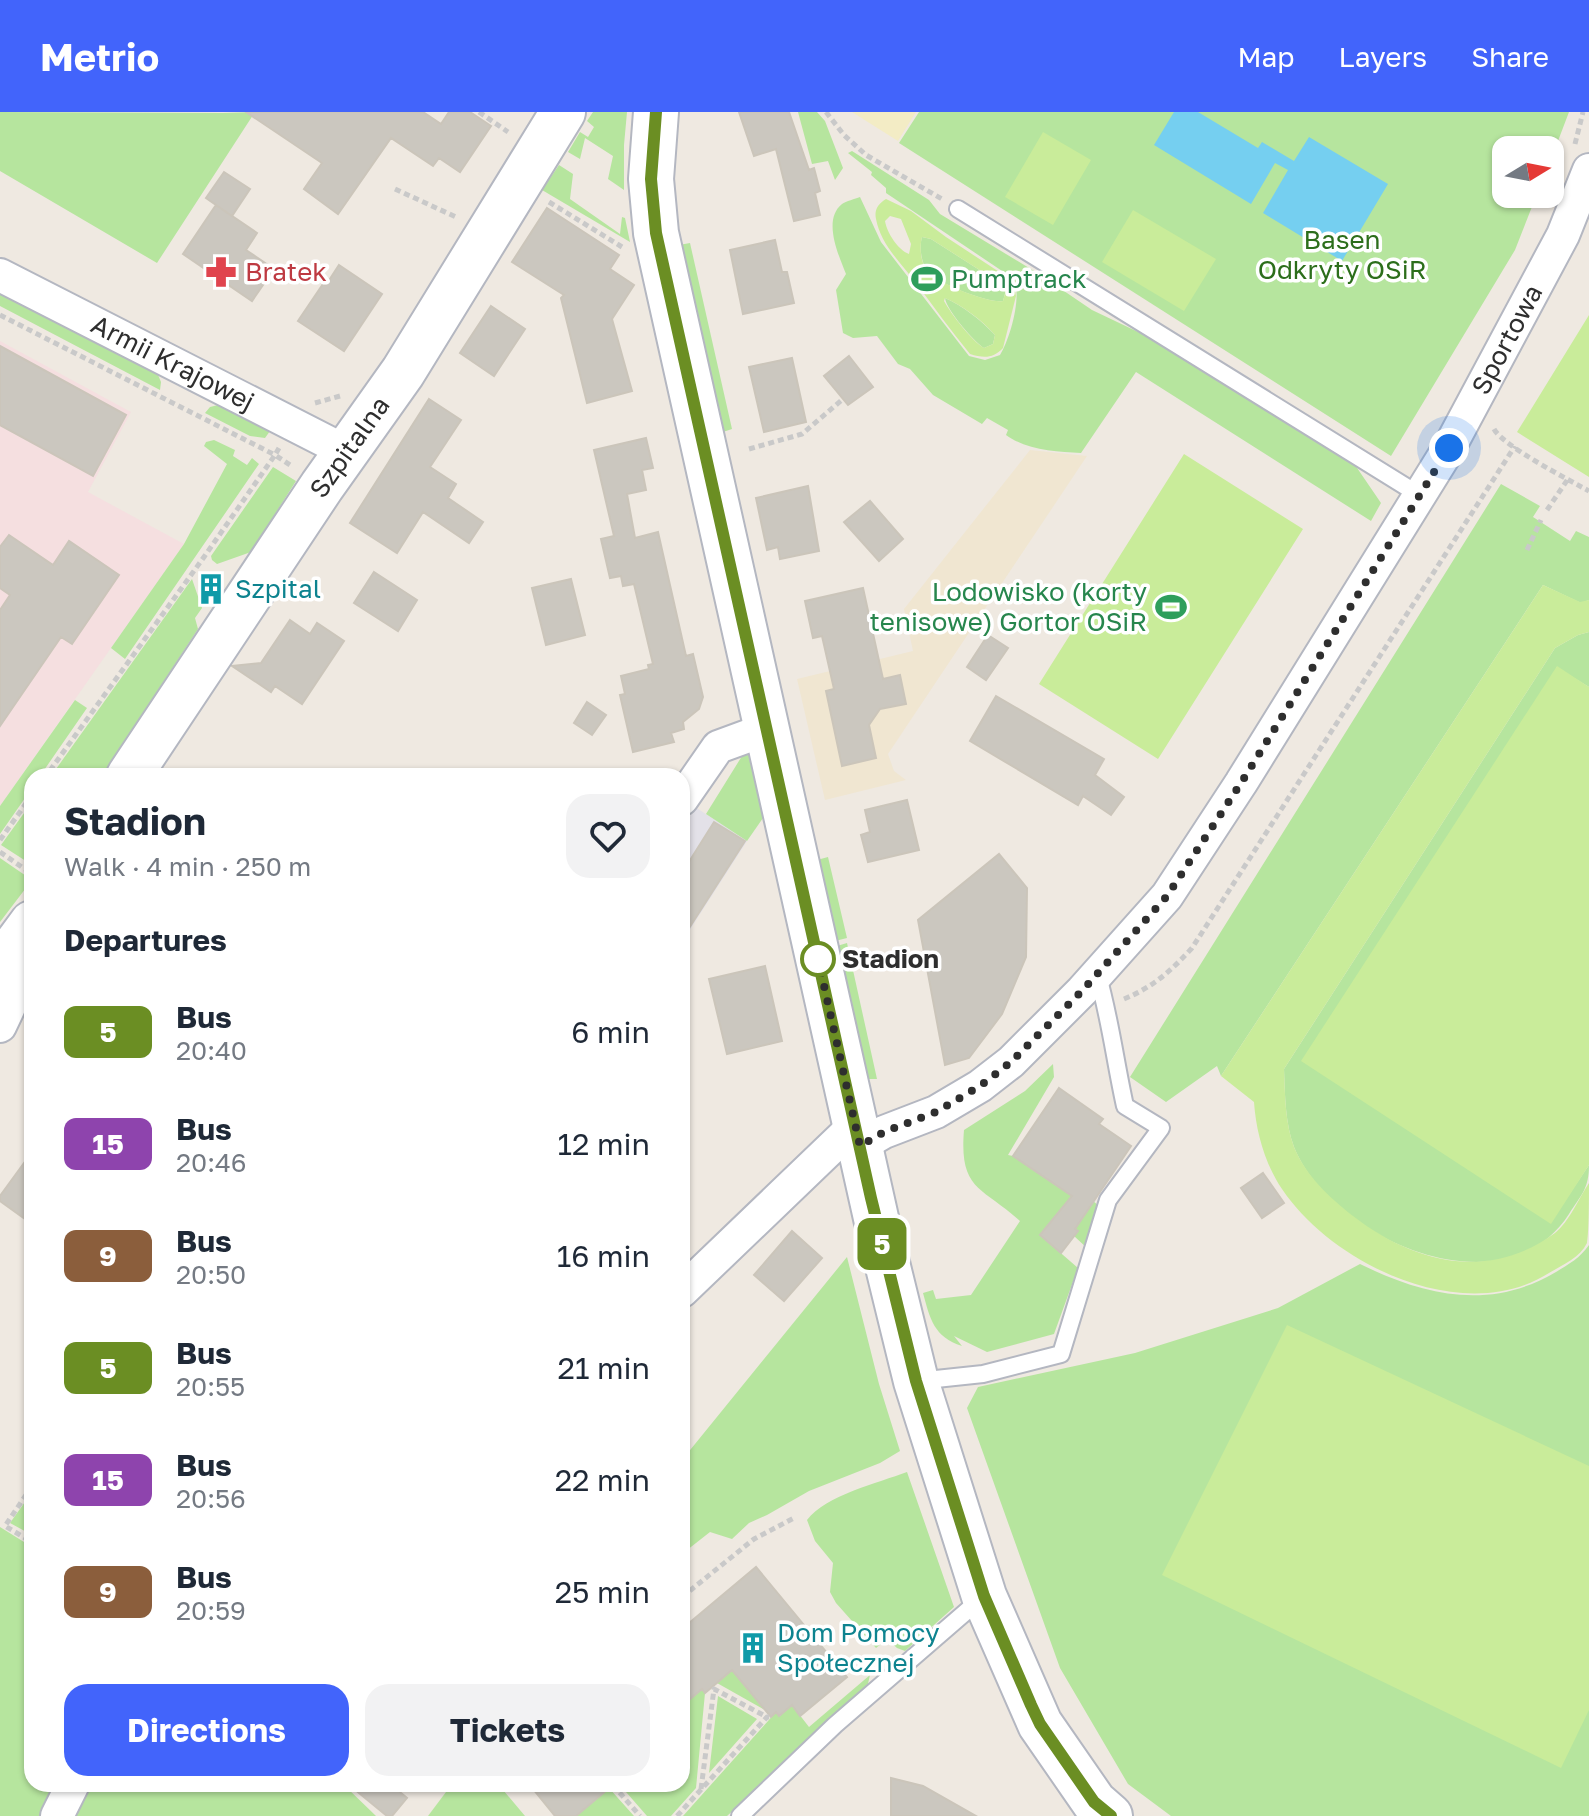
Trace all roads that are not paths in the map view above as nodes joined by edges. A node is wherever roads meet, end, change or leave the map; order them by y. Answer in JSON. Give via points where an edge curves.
{"nodes":[{"id":1,"x":563,"y":112,"type":"edge"},
{"id":2,"x":656,"y":112,"type":"edge"},
{"id":3,"x":1589,"y":170,"type":"edge"},
{"id":4,"x":958,"y":209,"type":"road end"},
{"id":5,"x":0,"y":275,"type":"edge"},
{"id":6,"x":347,"y":452,"type":"junction"},
{"id":7,"x":1421,"y":496,"type":"junction"},
{"id":8,"x":767,"y":729,"type":"junction"},
{"id":9,"x":134,"y":768,"type":"edge"},
{"id":10,"x":690,"y":787,"type":"edge"},
{"id":11,"x":24,"y":934,"type":"edge"},
{"id":12,"x":24,"y":952,"type":"edge"},
{"id":13,"x":0,"y":966,"type":"edge"},
{"id":14,"x":1097,"y":973,"type":"junction"},
{"id":15,"x":0,"y":1026,"type":"edge"},
{"id":16,"x":857,"y":1136,"type":"junction"},
{"id":17,"x":690,"y":1284,"type":"edge"},
{"id":18,"x":916,"y":1381,"type":"junction"},
{"id":19,"x":984,"y":1596,"type":"junction"},
{"id":20,"x":69,"y":1792,"type":"edge"},
{"id":21,"x":57,"y":1816,"type":"edge"},
{"id":22,"x":740,"y":1816,"type":"edge"},
{"id":23,"x":1110,"y":1816,"type":"edge"}],
"edges":[{"from":1,"to":6,"type":"main road","name":"Szpitalna","via":[[403,372]]},
{"from":2,"to":8,"type":"main road","via":[[651,179],[656,233]]},
{"from":3,"to":7,"type":"street","name":"Sportowa","via":[[1563,235]]},
{"from":4,"to":7,"type":"lane"},
{"from":5,"to":6,"type":"street","name":"Armii Krajowej"},
{"from":6,"to":9,"type":"main road","name":"Szpitalna"},
{"from":7,"to":14,"type":"street","name":"Sportowa","via":[[1167,896]]},
{"from":8,"to":10,"type":"street","via":[[718,747]]},
{"from":8,"to":16,"type":"main road"},
{"from":11,"to":13,"type":"main road"},
{"from":12,"to":15,"type":"street"},
{"from":14,"to":16,"type":"street","name":"Sportowa","via":[[1034,1041],[980,1086],[936,1112],[884,1132]]},
{"from":14,"to":18,"type":"lane","via":[[1125,1106],[1161,1128],[1108,1200],[1061,1354],[983,1374]]},
{"from":16,"to":17,"type":"street","name":"Sportowa"},
{"from":16,"to":18,"type":"main road"},
{"from":18,"to":19,"type":"main road"},
{"from":19,"to":22,"type":"lane"},
{"from":19,"to":23,"type":"main road","via":[[1040,1724],[1094,1802]]},
{"from":20,"to":21,"type":"street"}]}
